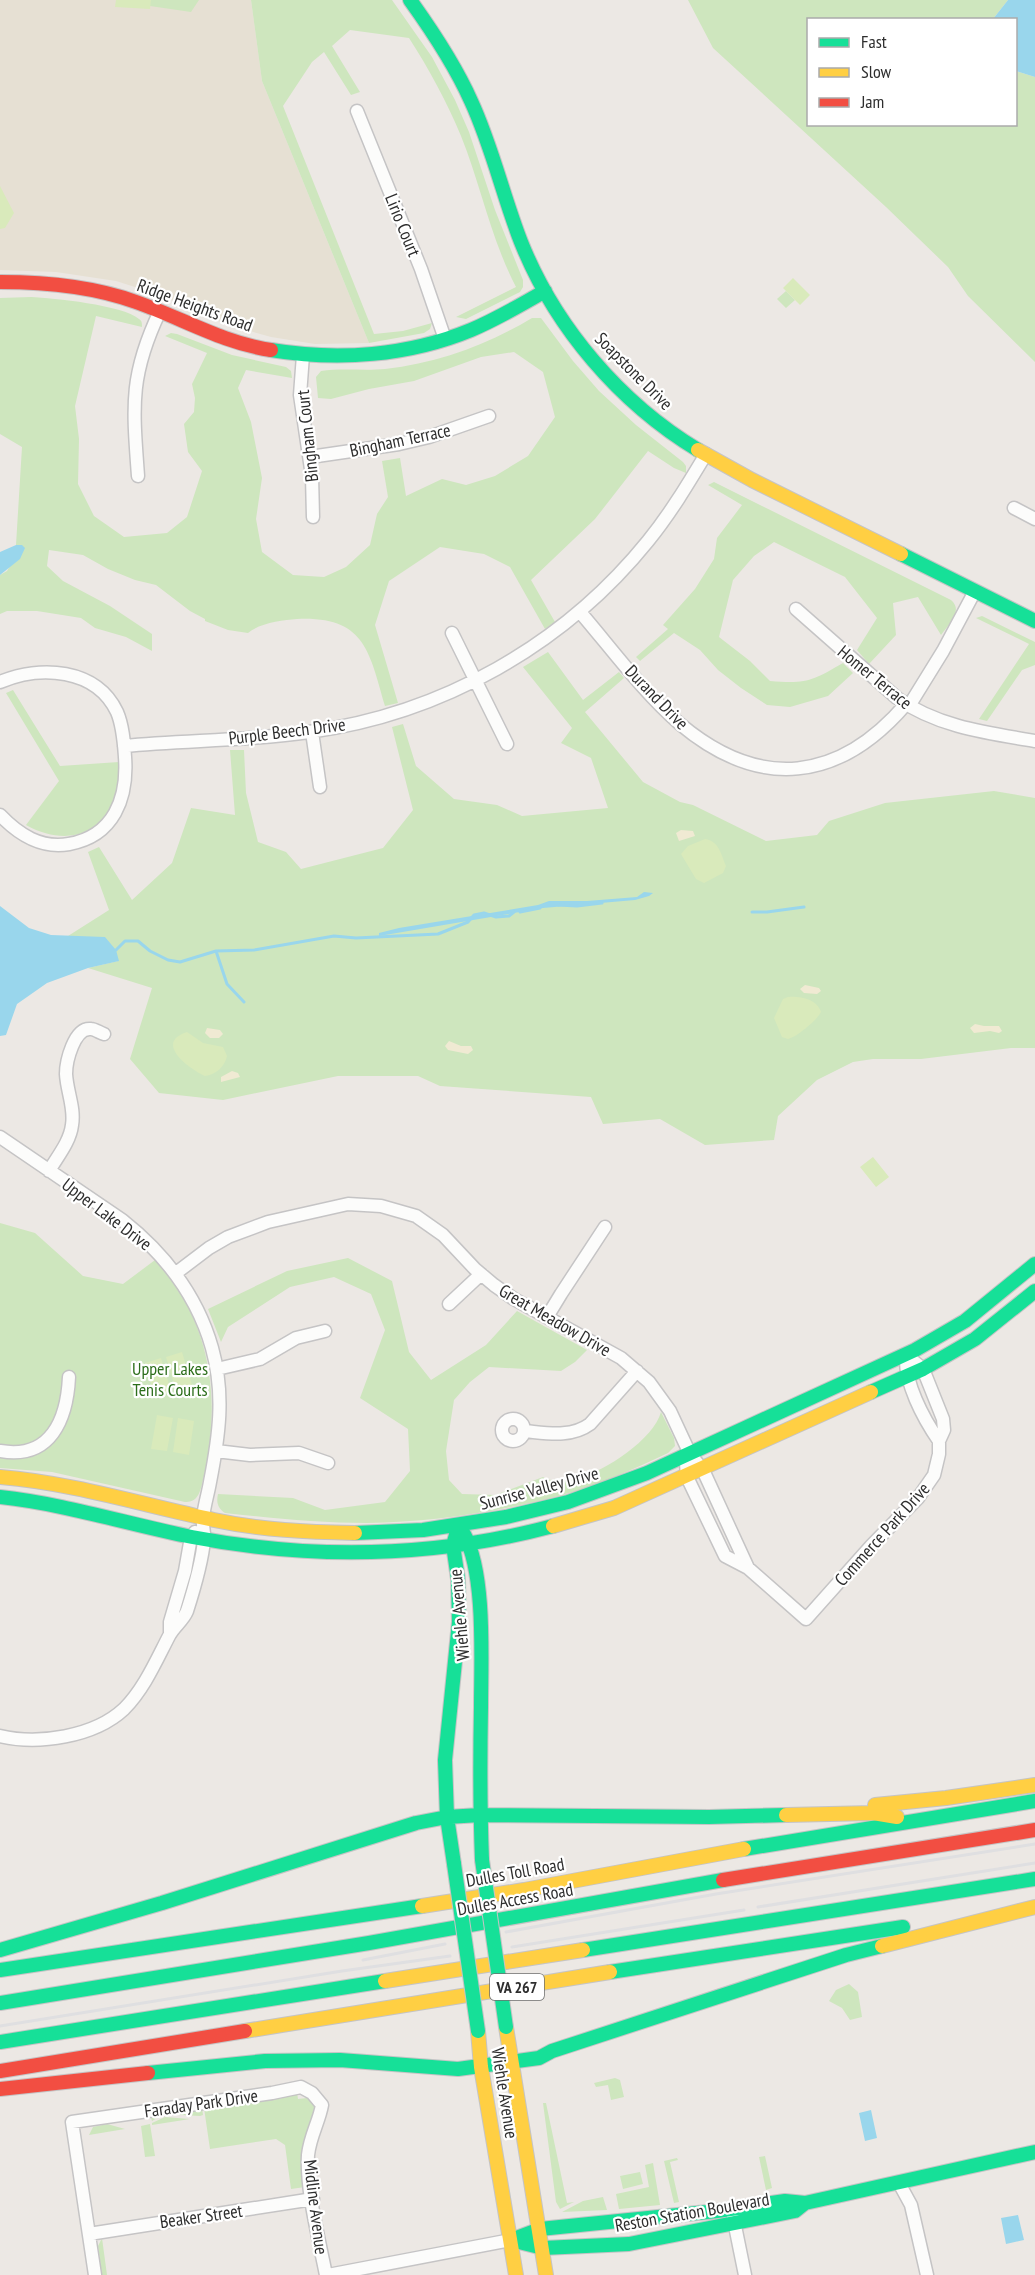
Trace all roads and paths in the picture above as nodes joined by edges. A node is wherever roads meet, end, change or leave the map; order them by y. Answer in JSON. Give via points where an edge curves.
{"nodes":[{"id":1,"x":410,"y":0,"type":"edge"},
{"id":2,"x":357,"y":111,"type":"dead end"},
{"id":3,"x":0,"y":282,"type":"edge"},
{"id":4,"x":545,"y":291,"type":"junction"},
{"id":5,"x":160,"y":311,"type":"junction"},
{"id":6,"x":445,"y":339,"type":"junction"},
{"id":7,"x":303,"y":355,"type":"junction"},
{"id":8,"x":489,"y":416,"type":"dead end"},
{"id":9,"x":706,"y":454,"type":"junction"},
{"id":10,"x":310,"y":457,"type":"junction"},
{"id":11,"x":138,"y":476,"type":"dead end"},
{"id":12,"x":1014,"y":508,"type":"dead end"},
{"id":13,"x":313,"y":517,"type":"dead end"},
{"id":14,"x":1035,"y":519,"type":"edge"},
{"id":15,"x":975,"y":591,"type":"junction"},
{"id":16,"x":796,"y":609,"type":"dead end"},
{"id":17,"x":580,"y":612,"type":"junction"},
{"id":18,"x":1035,"y":621,"type":"edge"},
{"id":19,"x":452,"y":633,"type":"dead end"},
{"id":20,"x":476,"y":681,"type":"junction"},
{"id":21,"x":0,"y":682,"type":"edge"},
{"id":22,"x":907,"y":705,"type":"junction"},
{"id":23,"x":312,"y":732,"type":"junction"},
{"id":24,"x":1035,"y":741,"type":"edge"},
{"id":25,"x":507,"y":744,"type":"dead end"},
{"id":26,"x":124,"y":746,"type":"junction"},
{"id":27,"x":320,"y":787,"type":"dead end"},
{"id":28,"x":0,"y":815,"type":"edge"},
{"id":29,"x":104,"y":1034,"type":"dead end"},
{"id":30,"x":0,"y":1137,"type":"edge"},
{"id":31,"x":49,"y":1171,"type":"junction"},
{"id":32,"x":605,"y":1227,"type":"dead end"},
{"id":33,"x":1035,"y":1264,"type":"edge"},
{"id":34,"x":176,"y":1273,"type":"junction"},
{"id":35,"x":481,"y":1274,"type":"junction"},
{"id":36,"x":1035,"y":1291,"type":"edge"},
{"id":37,"x":449,"y":1304,"type":"dead end"},
{"id":38,"x":547,"y":1317,"type":"junction"},
{"id":39,"x":325,"y":1331,"type":"dead end"},
{"id":40,"x":906,"y":1355,"type":"junction"},
{"id":41,"x":217,"y":1369,"type":"junction"},
{"id":42,"x":923,"y":1369,"type":"junction"},
{"id":43,"x":637,"y":1371,"type":"junction"},
{"id":44,"x":69,"y":1377,"type":"dead end"},
{"id":45,"x":907,"y":1377,"type":"junction"},
{"id":46,"x":524,"y":1431,"type":"dead end"},
{"id":47,"x":939,"y":1441,"type":"junction"},
{"id":48,"x":0,"y":1451,"type":"edge"},
{"id":49,"x":216,"y":1451,"type":"junction"},
{"id":50,"x":690,"y":1454,"type":"junction"},
{"id":51,"x":328,"y":1463,"type":"dead end"},
{"id":52,"x":703,"y":1470,"type":"junction"},
{"id":53,"x":0,"y":1477,"type":"edge"},
{"id":54,"x":687,"y":1477,"type":"junction"},
{"id":55,"x":0,"y":1497,"type":"edge"},
{"id":56,"x":203,"y":1518,"type":"junction"},
{"id":57,"x":458,"y":1526,"type":"junction"},
{"id":58,"x":508,"y":1537,"type":"junction"},
{"id":59,"x":198,"y":1538,"type":"junction"},
{"id":60,"x":469,"y":1543,"type":"junction"},
{"id":61,"x":453,"y":1545,"type":"junction"},
{"id":62,"x":418,"y":1549,"type":"junction"},
{"id":63,"x":748,"y":1568,"type":"junction"},
{"id":64,"x":478,"y":1588,"type":"junction"},
{"id":65,"x":459,"y":1601,"type":"junction"},
{"id":66,"x":0,"y":1736,"type":"edge"},
{"id":67,"x":1035,"y":1785,"type":"edge"},
{"id":68,"x":1035,"y":1801,"type":"edge"},
{"id":69,"x":480,"y":1809,"type":"junction"},
{"id":70,"x":447,"y":1817,"type":"junction"},
{"id":71,"x":920,"y":1820,"type":"junction"},
{"id":72,"x":1035,"y":1830,"type":"edge"},
{"id":73,"x":1035,"y":1879,"type":"edge"},
{"id":74,"x":1035,"y":1906,"type":"edge"},
{"id":75,"x":0,"y":1950,"type":"edge"},
{"id":76,"x":0,"y":1970,"type":"edge"},
{"id":77,"x":0,"y":2003,"type":"edge"},
{"id":78,"x":0,"y":2042,"type":"edge"},
{"id":79,"x":513,"y":2061,"type":"junction"},
{"id":80,"x":481,"y":2067,"type":"junction"},
{"id":81,"x":0,"y":2071,"type":"edge"},
{"id":82,"x":0,"y":2089,"type":"edge"},
{"id":83,"x":322,"y":2105,"type":"joint"},
{"id":84,"x":1035,"y":2152,"type":"edge"},
{"id":85,"x":899,"y":2183,"type":"junction"},
{"id":86,"x":312,"y":2199,"type":"junction"},
{"id":87,"x":805,"y":2203,"type":"junction"},
{"id":88,"x":731,"y":2209,"type":"junction"},
{"id":89,"x":670,"y":2216,"type":"junction"},
{"id":90,"x":735,"y":2224,"type":"junction"},
{"id":91,"x":540,"y":2229,"type":"junction"},
{"id":92,"x":88,"y":2234,"type":"junction"},
{"id":93,"x":511,"y":2240,"type":"junction"},
{"id":94,"x":640,"y":2243,"type":"junction"},
{"id":95,"x":543,"y":2248,"type":"junction"},
{"id":96,"x":95,"y":2275,"type":"edge"},
{"id":97,"x":327,"y":2275,"type":"edge"},
{"id":98,"x":516,"y":2275,"type":"edge"},
{"id":99,"x":546,"y":2275,"type":"edge"},
{"id":100,"x":745,"y":2275,"type":"edge"},
{"id":101,"x":927,"y":2275,"type":"edge"}],
"edges":[{"from":1,"to":4,"type":"main road","name":"Soapstone Drive","via":[[464,85],[524,249]]},
{"from":2,"to":6,"type":"street","name":"Lirio Court"},
{"from":3,"to":5,"type":"main road","name":"Ridge Heights Road","via":[[70,286]]},
{"from":4,"to":6,"type":"main road","name":"Ridge Heights Road","via":[[498,317]]},
{"from":4,"to":9,"type":"main road","name":"Soapstone Drive","via":[[586,351],[627,396],[676,436]]},
{"from":5,"to":7,"type":"main road","name":"Ridge Heights Road","via":[[237,342]]},
{"from":5,"to":11,"type":"street","via":[[144,346],[135,386]]},
{"from":6,"to":7,"type":"main road","name":"Ridge Heights Road","via":[[385,353]]},
{"from":7,"to":10,"type":"street","name":"Bingham Court","via":[[300,395]]},
{"from":8,"to":10,"type":"street","name":"Bingham Terrace","via":[[399,444]]},
{"from":9,"to":15,"type":"main road","name":"Soapstone Drive"},
{"from":9,"to":17,"type":"street","name":"Purple Beech Drive","via":[[649,540]]},
{"from":10,"to":13,"type":"street","name":"Bingham Court"},
{"from":12,"to":14,"type":"street"},
{"from":15,"to":18,"type":"main road","name":"Soapstone Drive"},
{"from":15,"to":22,"type":"street","name":"Durand Drive","via":[[943,651]]},
{"from":16,"to":22,"type":"street","name":"Homer Terrace"},
{"from":17,"to":20,"type":"street","name":"Purple Beech Drive","via":[[535,646]]},
{"from":17,"to":22,"type":"street","name":"Durand Drive","via":[[679,723],[718,750],[753,765],[786,770],[841,758],[875,736]]},
{"from":19,"to":20,"type":"street"},
{"from":20,"to":23,"type":"street","name":"Purple Beech Drive","via":[[414,707]]},
{"from":20,"to":25,"type":"street"},
{"from":21,"to":26,"type":"street","via":[[18,675],[49,672],[92,684],[117,713]]},
{"from":22,"to":24,"type":"street","name":"Homer Terrace","via":[[969,730]]},
{"from":23,"to":26,"type":"street","name":"Purple Beech Drive"},
{"from":23,"to":27,"type":"street"},
{"from":26,"to":28,"type":"street","via":[[122,799],[110,821],[89,837],[66,845],[42,843],[19,833]]},
{"from":29,"to":31,"type":"street","via":[[85,1030],[72,1048],[66,1077],[72,1129]]},
{"from":30,"to":31,"type":"street","name":"Upper Lake Drive"},
{"from":31,"to":34,"type":"street","name":"Upper Lake Drive","via":[[140,1235]]},
{"from":32,"to":38,"type":"street"},
{"from":33,"to":40,"type":"main road","name":"Sunrise Valley Drive","via":[[965,1321]]},
{"from":34,"to":35,"type":"street","name":"Great Meadow Drive","via":[[209,1248],[250,1227],[326,1208],[364,1204],[399,1210],[431,1225]]},
{"from":34,"to":41,"type":"street","name":"Upper Lake Drive","via":[[203,1323]]},
{"from":35,"to":37,"type":"street"},
{"from":35,"to":38,"type":"street","name":"Great Meadow Drive"},
{"from":36,"to":42,"type":"main road","name":"Sunrise Valley Drive","via":[[975,1339]]},
{"from":38,"to":43,"type":"street","name":"Great Meadow Drive","via":[[612,1352]]},
{"from":39,"to":41,"type":"street","via":[[296,1338],[260,1359]]},
{"from":40,"to":42,"type":"street","name":"Commerce Park Drive"},
{"from":40,"to":45,"type":"street"},
{"from":40,"to":50,"type":"main road","name":"Sunrise Valley Drive"},
{"from":41,"to":49,"type":"street","name":"Upper Lake Drive","via":[[220,1417]]},
{"from":42,"to":45,"type":"main road","name":"Sunrise Valley Drive"},
{"from":42,"to":47,"type":"street","name":"Commerce Park Drive","via":[[943,1419]]},
{"from":43,"to":46,"type":"street","via":[[583,1429],[566,1434]]},
{"from":43,"to":50,"type":"street","name":"Great Meadow Drive","via":[[661,1396]]},
{"from":44,"to":48,"type":"street","via":[[63,1417],[54,1432],[37,1447],[14,1454]]},
{"from":45,"to":47,"type":"street"},
{"from":45,"to":52,"type":"main road","name":"Sunrise Valley Drive"},
{"from":47,"to":63,"type":"street","name":"Commerce Park Drive","via":[[937,1464],[928,1487],[806,1619]]},
{"from":49,"to":51,"type":"street","via":[[250,1455],[299,1453]]},
{"from":49,"to":56,"type":"street","name":"Upper Lake Drive"},
{"from":50,"to":52,"type":"street","name":"Great Meadow Drive"},
{"from":50,"to":54,"type":"street"},
{"from":50,"to":57,"type":"main road","name":"Sunrise Valley Drive","via":[[568,1502]]},
{"from":52,"to":54,"type":"main road","name":"Sunrise Valley Drive"},
{"from":52,"to":63,"type":"street","name":"Great Meadow Drive"},
{"from":53,"to":56,"type":"main road","name":"Sunrise Valley Drive","via":[[67,1486]]},
{"from":54,"to":58,"type":"main road","name":"Sunrise Valley Drive","via":[[614,1508]]},
{"from":54,"to":63,"type":"street","via":[[725,1556]]},
{"from":55,"to":59,"type":"main road","name":"Sunrise Valley Drive","via":[[49,1503]]},
{"from":56,"to":57,"type":"main road","name":"Sunrise Valley Drive","via":[[296,1532],[364,1533]]},
{"from":56,"to":59,"type":"street"},
{"from":57,"to":60,"type":"main road","name":"Wiehle Avenue"},
{"from":57,"to":61,"type":"main road","name":"Wiehle Avenue"},
{"from":58,"to":60,"type":"main road","name":"Sunrise Valley Drive"},
{"from":58,"to":64,"type":"main road","via":[[487,1551]]},
{"from":59,"to":62,"type":"main road","name":"Sunrise Valley Drive","via":[[302,1552]]},
{"from":59,"to":66,"type":"street","via":[[186,1614],[170,1633],[131,1701],[109,1720],[86,1730],[46,1740]]},
{"from":60,"to":61,"type":"main road","name":"Sunrise Valley Drive"},
{"from":60,"to":64,"type":"main road","name":"Wiehle Avenue"},
{"from":61,"to":62,"type":"main road","name":"Sunrise Valley Drive"},
{"from":61,"to":65,"type":"main road","name":"Wiehle Avenue"},
{"from":62,"to":65,"type":"main road","via":[[442,1561]]},
{"from":64,"to":69,"type":"main road","name":"Wiehle Avenue","via":[[482,1653]]},
{"from":65,"to":70,"type":"main road","name":"Wiehle Avenue","via":[[445,1761]]},
{"from":67,"to":69,"type":"main road","via":[[850,1806]]},
{"from":68,"to":71,"type":"main road","name":"Dulles Toll Road"},
{"from":69,"to":70,"type":"main road"},
{"from":69,"to":71,"type":"main road","via":[[709,1817],[873,1813]]},
{"from":69,"to":79,"type":"main road","name":"Wiehle Avenue","bridge":true,"via":[[482,1860]]},
{"from":70,"to":75,"type":"main road","via":[[416,1823]]},
{"from":70,"to":80,"type":"main road","name":"Wiehle Avenue","bridge":true},
{"from":71,"to":76,"type":"main road","name":"Dulles Toll Road","via":[[524,1890]]},
{"from":72,"to":77,"type":"main road","name":"Dulles Access Road"},
{"from":73,"to":78,"type":"main road"},
{"from":74,"to":79,"type":"main road","via":[[865,1950],[539,2058]]},
{"from":74,"to":81,"type":"main road","number":"VA 267"},
{"from":79,"to":80,"type":"main road"},
{"from":79,"to":91,"type":"main road","name":"Wiehle Avenue"},
{"from":80,"to":82,"type":"main road","via":[[458,2069],[340,2060],[265,2061]]},
{"from":80,"to":93,"type":"main road","name":"Wiehle Avenue"},
{"from":83,"to":86,"type":"street","name":"Midline Avenue","via":[[308,2156]]},
{"from":83,"to":92,"type":"street","name":"Faraday Park Drive","via":[[302,2086],[72,2122]]},
{"from":84,"to":85,"type":"main road","name":"Reston Station Boulevard"},
{"from":85,"to":87,"type":"main road","name":"Reston Station Boulevard"},
{"from":85,"to":101,"type":"street","via":[[911,2205]]},
{"from":86,"to":92,"type":"street","name":"Beaker Street"},
{"from":86,"to":97,"type":"street","name":"Midline Avenue"},
{"from":87,"to":88,"type":"main road","name":"Reston Station Boulevard","via":[[785,2201]]},
{"from":87,"to":90,"type":"main road","name":"Reston Station Boulevard","via":[[795,2211]]},
{"from":88,"to":89,"type":"main road","name":"Reston Station Boulevard"},
{"from":88,"to":90,"type":"street"},
{"from":89,"to":91,"type":"main road","name":"Reston Station Boulevard"},
{"from":89,"to":94,"type":"main road","via":[[667,2226]]},
{"from":90,"to":94,"type":"main road","name":"Reston Station Boulevard"},
{"from":90,"to":100,"type":"street"},
{"from":91,"to":93,"type":"main road","name":"Reston Station Boulevard"},
{"from":91,"to":95,"type":"main road","name":"Wiehle Avenue"},
{"from":92,"to":96,"type":"street"},
{"from":93,"to":95,"type":"main road","name":"Reston Station Boulevard"},
{"from":93,"to":97,"type":"street","name":"Reston Station Boulevard"},
{"from":93,"to":98,"type":"main road","name":"Wiehle Avenue"},
{"from":94,"to":95,"type":"main road","name":"Reston Station Boulevard"},
{"from":95,"to":99,"type":"main road","name":"Wiehle Avenue"}]}
